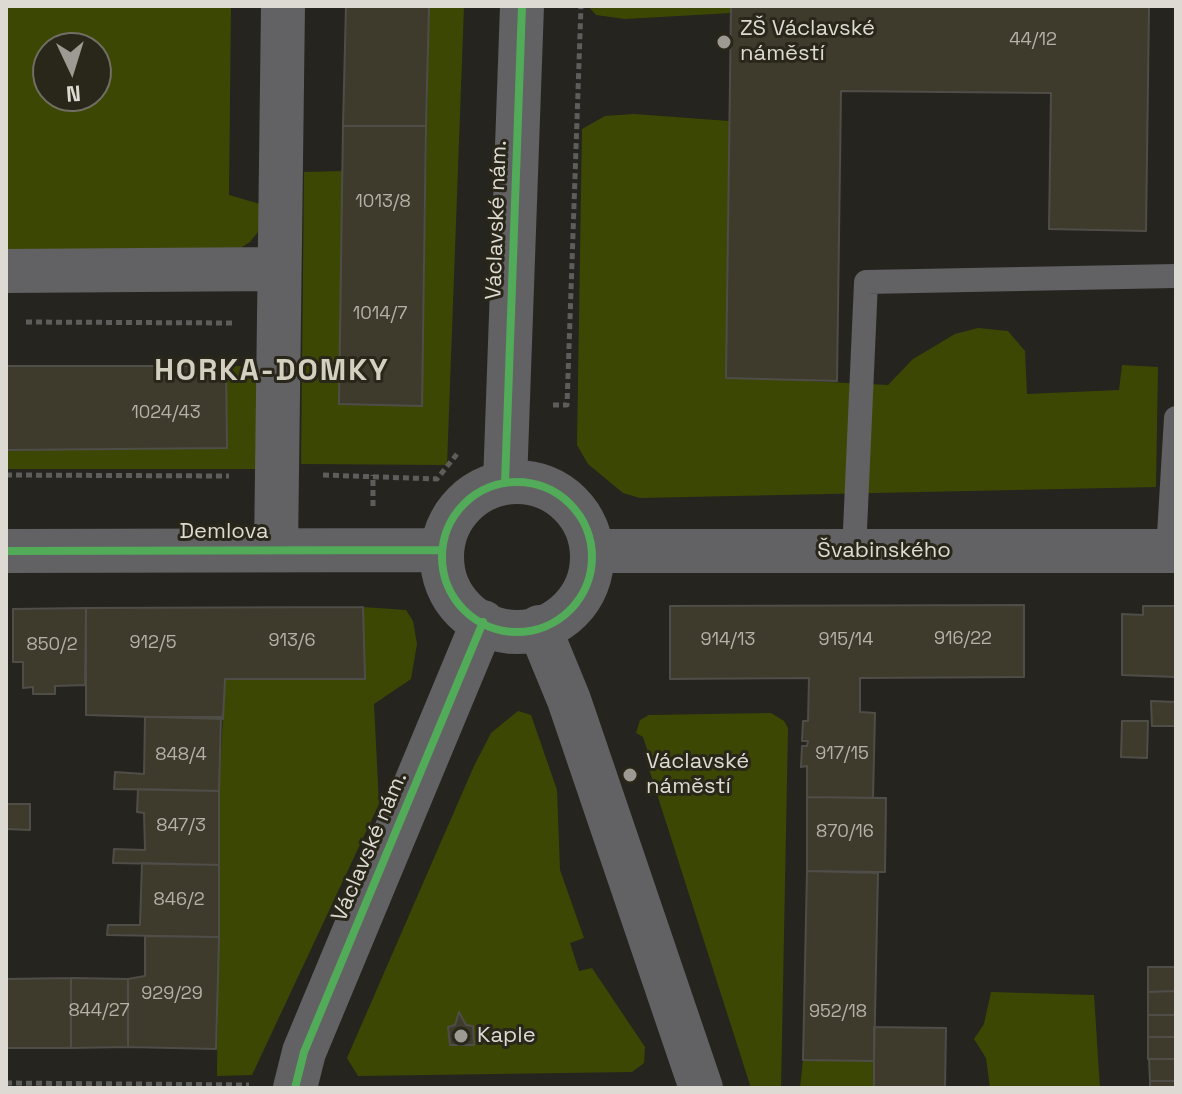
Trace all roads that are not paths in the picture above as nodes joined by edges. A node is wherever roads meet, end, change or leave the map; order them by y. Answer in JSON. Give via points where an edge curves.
{"nodes":[{"id":1,"x":283,"y":6,"type":"edge"},
{"id":2,"x":522,"y":6,"type":"edge"},
{"id":3,"x":277,"y":269,"type":"junction"},
{"id":4,"x":6,"y":271,"type":"edge"},
{"id":5,"x":1176,"y":276,"type":"edge"},
{"id":6,"x":1176,"y":418,"type":"edge"},
{"id":7,"x":505,"y":483,"type":"junction"},
{"id":8,"x":276,"y":550,"type":"junction"},
{"id":9,"x":442,"y":550,"type":"junction"},
{"id":10,"x":6,"y":551,"type":"edge"},
{"id":11,"x":592,"y":551,"type":"junction"},
{"id":12,"x":1172,"y":551,"type":"edge"},
{"id":13,"x":854,"y":552,"type":"junction"},
{"id":14,"x":483,"y":622,"type":"junction"},
{"id":15,"x":539,"y":627,"type":"junction"},
{"id":16,"x":296,"y":1087,"type":"edge"},
{"id":17,"x":701,"y":1088,"type":"edge"}],
"edges":[{"from":1,"to":3,"type":"street","name":"Demlova"},
{"from":2,"to":7,"type":"street","name":"Václavské nám."},
{"from":3,"to":4,"type":"street"},
{"from":3,"to":8,"type":"street","name":"Demlova"},
{"from":5,"to":13,"type":"lane","via":[[866,282]]},
{"from":6,"to":12,"type":"lane"},
{"from":7,"to":9,"type":"street","via":[[478,493],[456,513]]},
{"from":7,"to":11,"type":"street","via":[[526,482],[562,497],[586,528]]},
{"from":8,"to":9,"type":"street","name":"Demlova"},
{"from":8,"to":10,"type":"street","name":"Demlova"},
{"from":9,"to":14,"type":"street","via":[[449,589],[460,606]]},
{"from":11,"to":13,"type":"street","name":"Švabinského"},
{"from":11,"to":15,"type":"street","via":[[586,586],[575,603]]},
{"from":12,"to":13,"type":"street","name":"Švabinského"},
{"from":14,"to":15,"type":"street","via":[[509,631]]},
{"from":14,"to":16,"type":"street","name":"Václavské nám.","via":[[304,1052]]},
{"from":15,"to":17,"type":"street","via":[[569,700]]}]}
